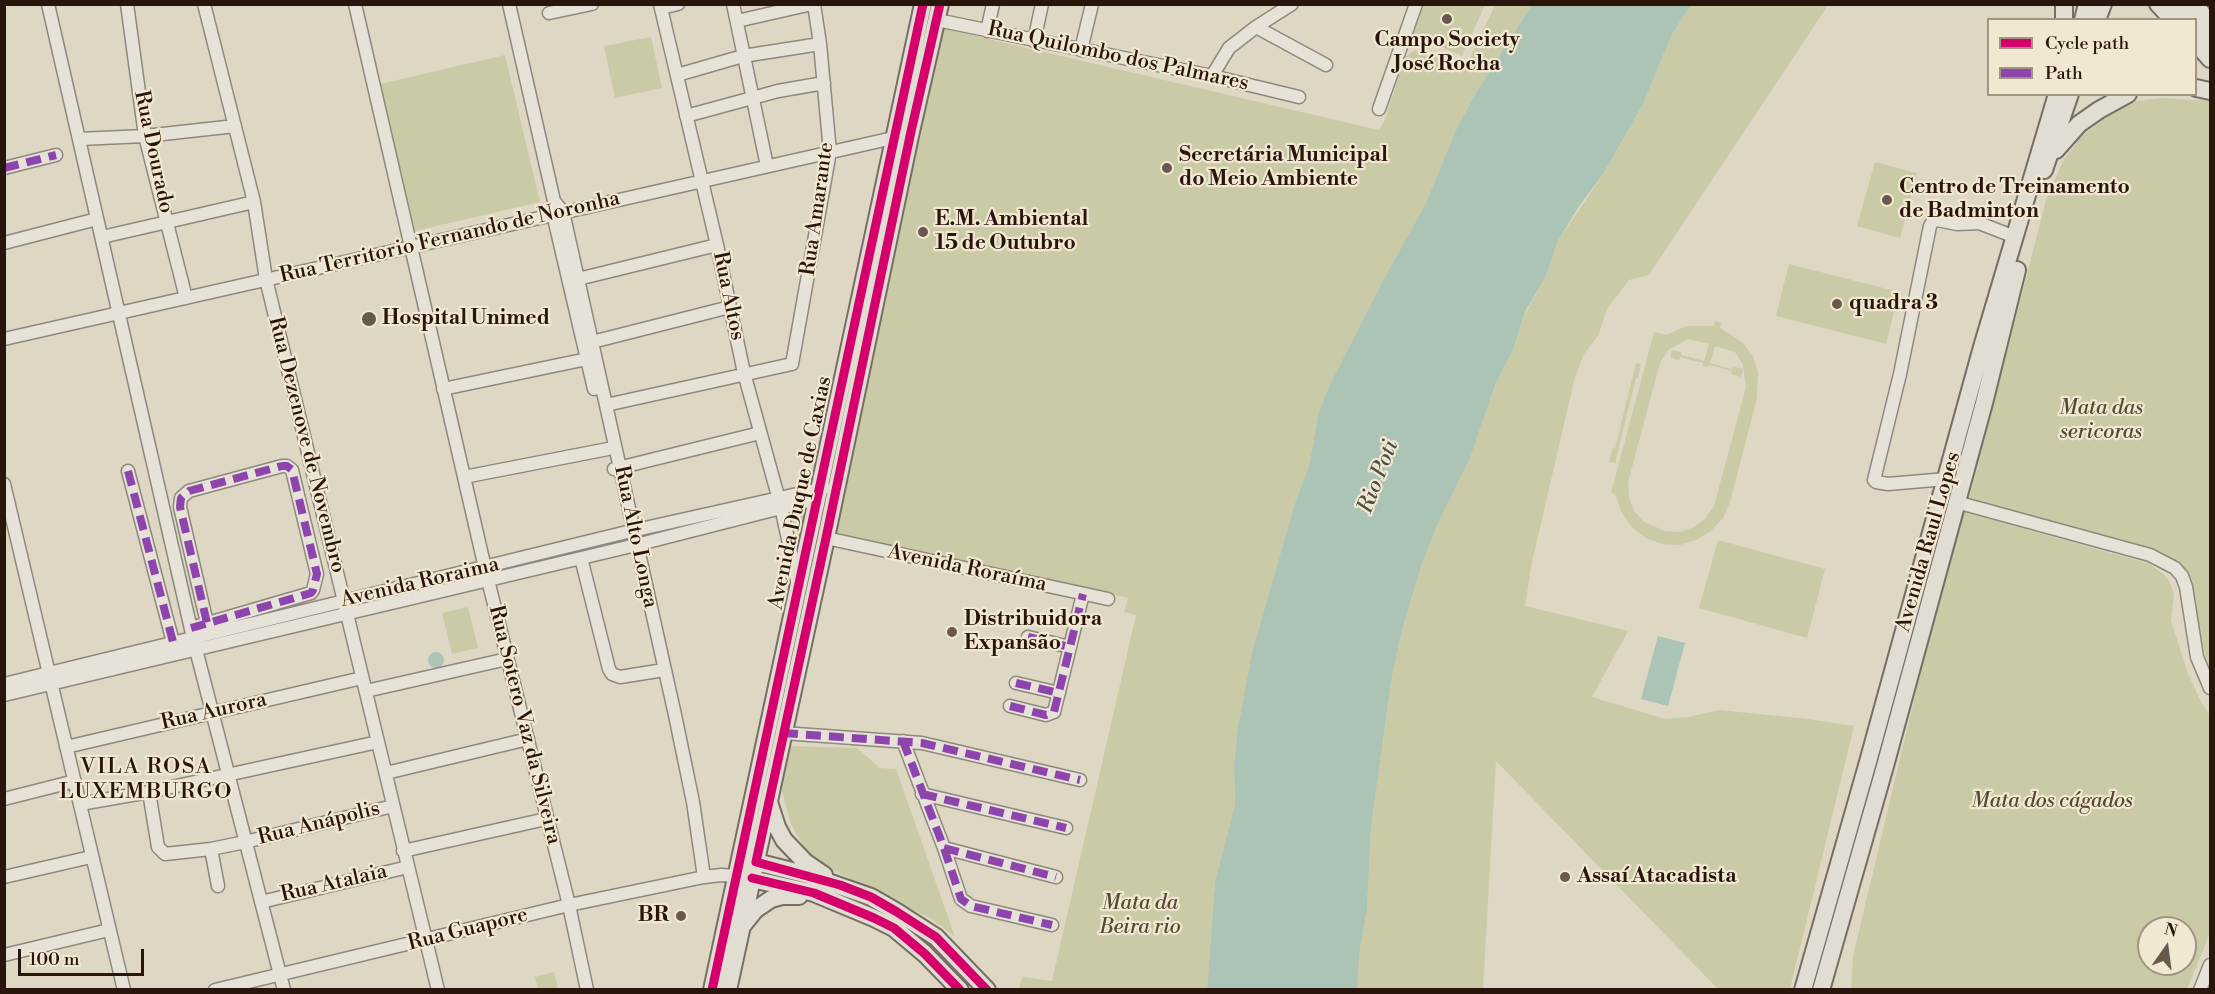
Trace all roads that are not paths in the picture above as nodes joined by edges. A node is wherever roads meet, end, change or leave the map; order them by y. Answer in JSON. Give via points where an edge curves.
{"nodes":[{"id":1,"x":48,"y":4,"type":"edge"},
{"id":2,"x":127,"y":4,"type":"edge"},
{"id":3,"x":204,"y":4,"type":"edge"},
{"id":4,"x":355,"y":4,"type":"edge"},
{"id":5,"x":509,"y":4,"type":"edge"},
{"id":6,"x":592,"y":4,"type":"edge"},
{"id":7,"x":678,"y":4,"type":"edge"},
{"id":8,"x":734,"y":4,"type":"edge"},
{"id":9,"x":813,"y":4,"type":"edge"},
{"id":10,"x":923,"y":4,"type":"edge"},
{"id":11,"x":993,"y":4,"type":"edge"},
{"id":12,"x":1042,"y":4,"type":"edge"},
{"id":13,"x":1092,"y":4,"type":"edge"},
{"id":14,"x":1292,"y":4,"type":"edge"},
{"id":15,"x":1416,"y":4,"type":"edge"},
{"id":16,"x":2158,"y":4,"type":"edge"},
{"id":17,"x":2176,"y":4,"type":"edge"},
{"id":18,"x":2196,"y":4,"type":"edge"},
{"id":19,"x":660,"y":6,"type":"edge"},
{"id":20,"x":938,"y":12,"type":"edge"},
{"id":21,"x":549,"y":13,"type":"dead end"},
{"id":22,"x":2171,"y":18,"type":"edge"},
{"id":23,"x":2187,"y":18,"type":"edge"},
{"id":24,"x":737,"y":21,"type":"junction"},
{"id":25,"x":1257,"y":27,"type":"junction"},
{"id":26,"x":2197,"y":27,"type":"edge"},
{"id":27,"x":2211,"y":27,"type":"edge"},
{"id":28,"x":987,"y":31,"type":"junction"},
{"id":29,"x":1034,"y":41,"type":"junction"},
{"id":30,"x":2211,"y":43,"type":"edge"},
{"id":31,"x":820,"y":44,"type":"junction"},
{"id":32,"x":2197,"y":44,"type":"edge"},
{"id":33,"x":1081,"y":50,"type":"junction"},
{"id":34,"x":743,"y":56,"type":"junction"},
{"id":35,"x":2211,"y":59,"type":"edge"},
{"id":36,"x":1326,"y":65,"type":"dead end"},
{"id":37,"x":676,"y":75,"type":"junction"},
{"id":38,"x":1212,"y":76,"type":"junction"},
{"id":39,"x":824,"y":83,"type":"junction"},
{"id":40,"x":2060,"y":96,"type":"edge"},
{"id":41,"x":2060,"y":96,"type":"edge"},
{"id":42,"x":2124,"y":96,"type":"edge"},
{"id":43,"x":752,"y":97,"type":"junction"},
{"id":44,"x":1299,"y":97,"type":"dead end"},
{"id":45,"x":1379,"y":109,"type":"dead end"},
{"id":46,"x":686,"y":116,"type":"junction"},
{"id":47,"x":235,"y":126,"type":"junction"},
{"id":48,"x":145,"y":136,"type":"junction"},
{"id":49,"x":903,"y":136,"type":"junction"},
{"id":50,"x":79,"y":139,"type":"junction"},
{"id":51,"x":830,"y":152,"type":"junction"},
{"id":52,"x":56,"y":155,"type":"dead end"},
{"id":53,"x":767,"y":166,"type":"junction"},
{"id":54,"x":4,"y":168,"type":"edge"},
{"id":55,"x":2041,"y":178,"type":"junction"},
{"id":56,"x":702,"y":181,"type":"junction"},
{"id":57,"x":254,"y":202,"type":"junction"},
{"id":58,"x":557,"y":209,"type":"junction"},
{"id":59,"x":97,"y":219,"type":"junction"},
{"id":60,"x":168,"y":222,"type":"junction"},
{"id":61,"x":102,"y":237,"type":"junction"},
{"id":62,"x":2015,"y":237,"type":"junction"},
{"id":63,"x":4,"y":243,"type":"edge"},
{"id":64,"x":717,"y":244,"type":"junction"},
{"id":65,"x":410,"y":247,"type":"junction"},
{"id":66,"x":266,"y":279,"type":"junction"},
{"id":67,"x":578,"y":279,"type":"junction"},
{"id":68,"x":186,"y":297,"type":"junction"},
{"id":69,"x":730,"y":307,"type":"junction"},
{"id":70,"x":118,"y":313,"type":"junction"},
{"id":71,"x":4,"y":339,"type":"edge"},
{"id":72,"x":592,"y":342,"type":"junction"},
{"id":73,"x":587,"y":359,"type":"junction"},
{"id":74,"x":1986,"y":363,"type":"junction"},
{"id":75,"x":744,"y":373,"type":"junction"},
{"id":76,"x":443,"y":389,"type":"junction"},
{"id":77,"x":606,"y":405,"type":"junction"},
{"id":78,"x":760,"y":433,"type":"junction"},
{"id":79,"x":608,"y":449,"type":"junction"},
{"id":80,"x":616,"y":469,"type":"junction"},
{"id":81,"x":128,"y":471,"type":"dead end"},
{"id":82,"x":464,"y":477,"type":"junction"},
{"id":83,"x":1946,"y":479,"type":"junction"},
{"id":84,"x":4,"y":484,"type":"edge"},
{"id":85,"x":818,"y":493,"type":"junction"},
{"id":86,"x":835,"y":494,"type":"junction"},
{"id":87,"x":780,"y":502,"type":"junction"},
{"id":88,"x":1956,"y":502,"type":"junction"},
{"id":89,"x":630,"y":532,"type":"junction"},
{"id":90,"x":826,"y":538,"type":"junction"},
{"id":91,"x":636,"y":545,"type":"junction"},
{"id":92,"x":581,"y":558,"type":"junction"},
{"id":93,"x":485,"y":567,"type":"junction"},
{"id":94,"x":488,"y":580,"type":"junction"},
{"id":95,"x":798,"y":586,"type":"junction"},
{"id":96,"x":1083,"y":594,"type":"junction"},
{"id":97,"x":1108,"y":599,"type":"dead end"},
{"id":98,"x":344,"y":601,"type":"junction"},
{"id":99,"x":347,"y":614,"type":"junction"},
{"id":100,"x":207,"y":623,"type":"junction"},
{"id":101,"x":1028,"y":637,"type":"dead end"},
{"id":102,"x":194,"y":638,"type":"junction"},
{"id":103,"x":1911,"y":638,"type":"junction"},
{"id":104,"x":173,"y":642,"type":"junction"},
{"id":105,"x":1070,"y":647,"type":"junction"},
{"id":106,"x":507,"y":659,"type":"junction"},
{"id":107,"x":97,"y":666,"type":"junction"},
{"id":108,"x":664,"y":670,"type":"junction"},
{"id":109,"x":50,"y":678,"type":"junction"},
{"id":110,"x":362,"y":678,"type":"junction"},
{"id":111,"x":1016,"y":683,"type":"dead end"},
{"id":112,"x":4,"y":684,"type":"edge"},
{"id":113,"x":2211,"y":688,"type":"edge"},
{"id":114,"x":366,"y":691,"type":"junction"},
{"id":115,"x":1059,"y":693,"type":"junction"},
{"id":116,"x":4,"y":695,"type":"edge"},
{"id":117,"x":1010,"y":706,"type":"dead end"},
{"id":118,"x":213,"y":713,"type":"junction"},
{"id":119,"x":783,"y":733,"type":"junction"},
{"id":120,"x":528,"y":739,"type":"junction"},
{"id":121,"x":903,"y":741,"type":"junction"},
{"id":122,"x":378,"y":742,"type":"junction"},
{"id":123,"x":66,"y":747,"type":"junction"},
{"id":124,"x":386,"y":773,"type":"junction"},
{"id":125,"x":228,"y":774,"type":"junction"},
{"id":126,"x":1080,"y":780,"type":"dead end"},
{"id":127,"x":75,"y":781,"type":"junction"},
{"id":128,"x":149,"y":792,"type":"junction"},
{"id":129,"x":922,"y":794,"type":"junction"},
{"id":130,"x":4,"y":800,"type":"edge"},
{"id":131,"x":768,"y":802,"type":"junction"},
{"id":132,"x":80,"y":804,"type":"junction"},
{"id":133,"x":393,"y":806,"type":"junction"},
{"id":134,"x":546,"y":819,"type":"junction"},
{"id":135,"x":1066,"y":828,"type":"dead end"},
{"id":136,"x":245,"y":842,"type":"junction"},
{"id":137,"x":944,"y":848,"type":"junction"},
{"id":138,"x":211,"y":849,"type":"junction"},
{"id":139,"x":403,"y":851,"type":"junction"},
{"id":140,"x":92,"y":856,"type":"junction"},
{"id":141,"x":408,"y":867,"type":"junction"},
{"id":142,"x":741,"y":871,"type":"junction"},
{"id":143,"x":1056,"y":876,"type":"dead end"},
{"id":144,"x":4,"y":877,"type":"edge"},
{"id":145,"x":704,"y":877,"type":"junction"},
{"id":146,"x":218,"y":886,"type":"dead end"},
{"id":147,"x":837,"y":893,"type":"junction"},
{"id":148,"x":261,"y":902,"type":"junction"},
{"id":149,"x":569,"y":905,"type":"junction"},
{"id":150,"x":1052,"y":926,"type":"dead end"},
{"id":151,"x":741,"y":928,"type":"junction"},
{"id":152,"x":109,"y":930,"type":"junction"},
{"id":153,"x":426,"y":941,"type":"junction"},
{"id":154,"x":4,"y":955,"type":"edge"},
{"id":155,"x":2211,"y":965,"type":"edge"},
{"id":156,"x":280,"y":974,"type":"junction"},
{"id":157,"x":1812,"y":987,"type":"edge"},
{"id":158,"x":124,"y":990,"type":"edge"},
{"id":159,"x":215,"y":990,"type":"edge"},
{"id":160,"x":284,"y":990,"type":"edge"},
{"id":161,"x":438,"y":990,"type":"edge"},
{"id":162,"x":586,"y":990,"type":"edge"},
{"id":163,"x":712,"y":990,"type":"edge"},
{"id":164,"x":728,"y":990,"type":"edge"},
{"id":165,"x":960,"y":990,"type":"edge"},
{"id":166,"x":987,"y":990,"type":"edge"},
{"id":167,"x":2200,"y":990,"type":"edge"}],
"edges":[{"from":1,"to":50,"type":"street"},
{"from":2,"to":48,"type":"street","name":"Rua Dourado"},
{"from":3,"to":47,"type":"street","name":"Rua Dezenove de Novembro"},
{"from":4,"to":65,"type":"street","name":"Rua Sotero Vaz da Silveira"},
{"from":5,"to":58,"type":"street","name":"Rua Alto Longa"},
{"from":6,"to":21,"type":"street"},
{"from":7,"to":19,"type":"street"},
{"from":8,"to":24,"type":"street"},
{"from":9,"to":24,"type":"street"},
{"from":9,"to":31,"type":"street","name":"Rua Amarante"},
{"from":10,"to":49,"type":"main road","name":"Avenida Duque de Caxias"},
{"from":11,"to":28,"type":"street"},
{"from":12,"to":29,"type":"street"},
{"from":13,"to":33,"type":"street"},
{"from":14,"to":25,"type":"street"},
{"from":15,"to":45,"type":"street"},
{"from":16,"to":22,"type":"main road"},
{"from":17,"to":23,"type":"main road"},
{"from":18,"to":27,"type":"main road"},
{"from":19,"to":37,"type":"street","name":"Rua Altos"},
{"from":20,"to":28,"type":"street","name":"Rua Quilombo dos Palmares"},
{"from":20,"to":49,"type":"main road","name":"Avenida Duque de Caxias"},
{"from":24,"to":34,"type":"street"},
{"from":25,"to":36,"type":"street"},
{"from":25,"to":38,"type":"street","via":[[1229,48]]},
{"from":26,"to":30,"type":"main road"},
{"from":28,"to":29,"type":"street","name":"Rua Quilombo dos Palmares"},
{"from":29,"to":33,"type":"street","name":"Rua Quilombo dos Palmares"},
{"from":31,"to":34,"type":"street"},
{"from":31,"to":39,"type":"street","name":"Rua Amarante"},
{"from":32,"to":35,"type":"main road"},
{"from":33,"to":38,"type":"street","name":"Rua Quilombo dos Palmares"},
{"from":34,"to":37,"type":"street"},
{"from":34,"to":43,"type":"street"},
{"from":37,"to":46,"type":"street","name":"Rua Altos"},
{"from":38,"to":44,"type":"street","name":"Rua Quilombo dos Palmares"},
{"from":39,"to":43,"type":"street"},
{"from":39,"to":51,"type":"street","name":"Rua Amarante"},
{"from":40,"to":55,"type":"main road","name":"Avenida Raul Lopes"},
{"from":41,"to":62,"type":"main road","name":"Avenida Raul Lopes"},
{"from":42,"to":55,"type":"main road","via":[[2070,132]]},
{"from":43,"to":46,"type":"street"},
{"from":43,"to":53,"type":"street"},
{"from":46,"to":56,"type":"street","name":"Rua Altos"},
{"from":47,"to":48,"type":"street"},
{"from":47,"to":57,"type":"street","name":"Rua Dezenove de Novembro"},
{"from":48,"to":50,"type":"street"},
{"from":48,"to":60,"type":"street","name":"Rua Dourado"},
{"from":49,"to":51,"type":"street","name":"Rua Territorio Fernando de Noronha"},
{"from":49,"to":85,"type":"main road","name":"Avenida Duque de Caxias"},
{"from":49,"to":86,"type":"main road","name":"Avenida Duque de Caxias"},
{"from":50,"to":59,"type":"street"},
{"from":51,"to":53,"type":"street","name":"Rua Territorio Fernando de Noronha"},
{"from":51,"to":75,"type":"street","name":"Rua Amarante","via":[[793,362]]},
{"from":52,"to":54,"type":"street"},
{"from":53,"to":56,"type":"street","name":"Rua Territorio Fernando de Noronha"},
{"from":55,"to":74,"type":"main road","name":"Avenida Raul Lopes"},
{"from":56,"to":58,"type":"street","name":"Rua Territorio Fernando de Noronha"},
{"from":56,"to":64,"type":"street","name":"Rua Altos"},
{"from":57,"to":60,"type":"street"},
{"from":57,"to":66,"type":"street","name":"Rua Dezenove de Novembro"},
{"from":58,"to":65,"type":"street","name":"Rua Territorio Fernando de Noronha"},
{"from":58,"to":67,"type":"street","name":"Rua Alto Longa"},
{"from":58,"to":73,"type":"street","name":"Rua Alto Longa"},
{"from":59,"to":61,"type":"street"},
{"from":59,"to":63,"type":"street"},
{"from":60,"to":61,"type":"street"},
{"from":60,"to":68,"type":"street","name":"Rua Dourado"},
{"from":61,"to":70,"type":"street"},
{"from":62,"to":74,"type":"main road","name":"Avenida Raul Lopes"},
{"from":62,"to":83,"type":"street","via":[[1979,223],[1937,220],[1930,226],[1874,481],[1888,484]]},
{"from":64,"to":67,"type":"street"},
{"from":64,"to":69,"type":"street","name":"Rua Altos"},
{"from":65,"to":66,"type":"street","name":"Rua Territorio Fernando de Noronha"},
{"from":65,"to":76,"type":"street","name":"Rua Sotero Vaz da Silveira"},
{"from":66,"to":68,"type":"street","name":"Rua Territorio Fernando de Noronha"},
{"from":66,"to":98,"type":"street","name":"Rua Dezenove de Novembro"},
{"from":67,"to":72,"type":"street","name":"Rua Alto Longa"},
{"from":68,"to":70,"type":"street","name":"Rua Territorio Fernando de Noronha"},
{"from":69,"to":72,"type":"street"},
{"from":69,"to":75,"type":"street","name":"Rua Altos"},
{"from":70,"to":71,"type":"street","name":"Rua Territorio Fernando de Noronha"},
{"from":70,"to":102,"type":"street"},
{"from":72,"to":77,"type":"street","name":"Rua Alto Longa"},
{"from":73,"to":76,"type":"street"},
{"from":73,"to":79,"type":"street","name":"Rua Alto Longa"},
{"from":74,"to":83,"type":"main road","name":"Avenida Raul Lopes"},
{"from":74,"to":88,"type":"main road","name":"Avenida Raul Lopes"},
{"from":75,"to":77,"type":"street"},
{"from":75,"to":78,"type":"street","name":"Rua Altos"},
{"from":76,"to":82,"type":"street","name":"Rua Sotero Vaz da Silveira"},
{"from":77,"to":80,"type":"street","name":"Rua Alto Longa"},
{"from":78,"to":80,"type":"street"},
{"from":78,"to":87,"type":"street","name":"Rua Altos"},
{"from":79,"to":80,"type":"street","name":"Rua Alto Longa"},
{"from":79,"to":82,"type":"street"},
{"from":80,"to":89,"type":"street","name":"Rua Alto Longa"},
{"from":81,"to":104,"type":"street"},
{"from":82,"to":93,"type":"street","name":"Rua Sotero Vaz da Silveira"},
{"from":83,"to":103,"type":"main road","name":"Avenida Raul Lopes"},
{"from":84,"to":109,"type":"street"},
{"from":85,"to":86,"type":"street","via":[[827,488]]},
{"from":85,"to":87,"type":"street","name":"Avenida Roraima"},
{"from":85,"to":95,"type":"main road","name":"Avenida Duque de Caxias"},
{"from":86,"to":90,"type":"main road","name":"Avenida Duque de Caxias"},
{"from":87,"to":89,"type":"street","name":"Avenida Roraima"},
{"from":87,"to":91,"type":"street","name":"Avenida Roraima"},
{"from":87,"to":95,"type":"street","name":"Rua Altos"},
{"from":88,"to":103,"type":"main road","name":"Avenida Raul Lopes"},
{"from":88,"to":113,"type":"street","via":[[2150,555],[2175,568],[2186,587],[2197,657]]},
{"from":89,"to":91,"type":"street"},
{"from":89,"to":93,"type":"street","name":"Avenida Roraima"},
{"from":90,"to":96,"type":"street","name":"Avenida Roraíma"},
{"from":90,"to":119,"type":"main road","name":"Avenida Duque de Caxias"},
{"from":91,"to":92,"type":"street","name":"Avenida Roraima"},
{"from":91,"to":108,"type":"street","name":"Rua Alto Longa"},
{"from":92,"to":94,"type":"street","name":"Avenida Roraima"},
{"from":92,"to":108,"type":"street","via":[[612,674],[620,677]]},
{"from":93,"to":94,"type":"street","name":"Rua Sotero Vaz da Silveira"},
{"from":93,"to":98,"type":"street","name":"Avenida Roraima"},
{"from":94,"to":99,"type":"street","name":"Avenida Roraima"},
{"from":94,"to":106,"type":"street","name":"Rua Sotero Vaz da Silveira"},
{"from":95,"to":142,"type":"main road","name":"Avenida Duque de Caxias"},
{"from":96,"to":97,"type":"street","name":"Avenida Roraíma"},
{"from":96,"to":105,"type":"street"},
{"from":98,"to":99,"type":"street","name":"Rua Dezenove de Novembro"},
{"from":98,"to":102,"type":"street","name":"Avenida Roraima"},
{"from":99,"to":102,"type":"street","name":"Avenida Roraima"},
{"from":99,"to":110,"type":"street","name":"Rua Dezenove de Novembro"},
{"from":100,"to":100,"type":"street","via":[[311,593],[316,586],[317,574],[292,470],[287,466],[189,491],[181,498]]},
{"from":100,"to":102,"type":"street"},
{"from":101,"to":105,"type":"street"},
{"from":102,"to":104,"type":"street","name":"Avenida Roraima"},
{"from":102,"to":107,"type":"street","name":"Avenida Roraima"},
{"from":102,"to":118,"type":"street"},
{"from":103,"to":157,"type":"main road","name":"Avenida Raul Lopes"},
{"from":104,"to":107,"type":"street","name":"Avenida Roraima"},
{"from":105,"to":115,"type":"street"},
{"from":106,"to":114,"type":"street"},
{"from":106,"to":120,"type":"street","name":"Rua Sotero Vaz da Silveira"},
{"from":107,"to":109,"type":"street","name":"Avenida Roraima"},
{"from":108,"to":145,"type":"street","name":"Rua Alto Longa","via":[[693,802]]},
{"from":109,"to":112,"type":"street","name":"Avenida Roraima"},
{"from":109,"to":116,"type":"street","name":"Avenida Roraima"},
{"from":109,"to":123,"type":"street"},
{"from":110,"to":114,"type":"street","name":"Rua Dezenove de Novembro"},
{"from":110,"to":118,"type":"street","name":"Rua Aurora"},
{"from":111,"to":115,"type":"street"},
{"from":114,"to":122,"type":"street","name":"Rua Dezenove de Novembro"},
{"from":115,"to":117,"type":"street","via":[[1051,714]]},
{"from":118,"to":123,"type":"street","name":"Rua Aurora"},
{"from":118,"to":125,"type":"street"},
{"from":119,"to":121,"type":"street"},
{"from":119,"to":131,"type":"main road","name":"Avenida Duque de Caxias"},
{"from":120,"to":124,"type":"street"},
{"from":120,"to":134,"type":"street","name":"Rua Sotero Vaz da Silveira"},
{"from":121,"to":126,"type":"street"},
{"from":121,"to":129,"type":"street"},
{"from":122,"to":124,"type":"street","name":"Rua Dezenove de Novembro"},
{"from":122,"to":125,"type":"street"},
{"from":123,"to":127,"type":"street"},
{"from":124,"to":133,"type":"street","name":"Rua Dezenove de Novembro"},
{"from":125,"to":128,"type":"street"},
{"from":125,"to":136,"type":"street"},
{"from":127,"to":130,"type":"street"},
{"from":127,"to":132,"type":"street"},
{"from":128,"to":132,"type":"street"},
{"from":128,"to":138,"type":"street","name":"Rua Anápolis","via":[[161,851],[171,855]]},
{"from":129,"to":135,"type":"street"},
{"from":129,"to":137,"type":"street"},
{"from":131,"to":142,"type":"main road","name":"Avenida Duque de Caxias"},
{"from":131,"to":147,"type":"main road","via":[[777,827],[792,850]]},
{"from":132,"to":140,"type":"street"},
{"from":133,"to":136,"type":"street","name":"Rua Anápolis"},
{"from":133,"to":139,"type":"street","name":"Rua Dezenove de Novembro"},
{"from":134,"to":139,"type":"street"},
{"from":134,"to":149,"type":"street","name":"Rua Sotero Vaz da Silveira"},
{"from":136,"to":138,"type":"street","name":"Rua Anápolis"},
{"from":136,"to":148,"type":"street"},
{"from":137,"to":143,"type":"street"},
{"from":137,"to":150,"type":"street","via":[[965,903]]},
{"from":138,"to":146,"type":"street"},
{"from":139,"to":141,"type":"street","name":"Rua Dezenove de Novembro"},
{"from":140,"to":144,"type":"street"},
{"from":140,"to":152,"type":"street"},
{"from":141,"to":148,"type":"street","name":"Rua Atalaia"},
{"from":141,"to":153,"type":"street","name":"Rua Dezenove de Novembro"},
{"from":142,"to":145,"type":"street","name":"Rua Guapore"},
{"from":142,"to":147,"type":"main road"},
{"from":142,"to":151,"type":"main road","name":"Avenida Duque de Caxias"},
{"from":142,"to":163,"type":"main road","name":"Avenida Duque de Caxias"},
{"from":145,"to":149,"type":"street","name":"Rua Guapore"},
{"from":147,"to":151,"type":"main road","via":[[771,899],[755,910]]},
{"from":147,"to":165,"type":"main road","via":[[894,928]]},
{"from":147,"to":166,"type":"main road","via":[[871,897],[936,937]]},
{"from":148,"to":156,"type":"street"},
{"from":149,"to":153,"type":"street","name":"Rua Guapore"},
{"from":149,"to":162,"type":"street","name":"Rua Sotero Vaz da Silveira"},
{"from":151,"to":164,"type":"main road","name":"Avenida Duque de Caxias"},
{"from":152,"to":154,"type":"street"},
{"from":152,"to":158,"type":"street"},
{"from":153,"to":156,"type":"street","name":"Rua Guapore"},
{"from":153,"to":161,"type":"street","name":"Rua Dezenove de Novembro"},
{"from":155,"to":167,"type":"street"},
{"from":156,"to":159,"type":"street","name":"Rua Guapore"},
{"from":156,"to":160,"type":"street"}]}
